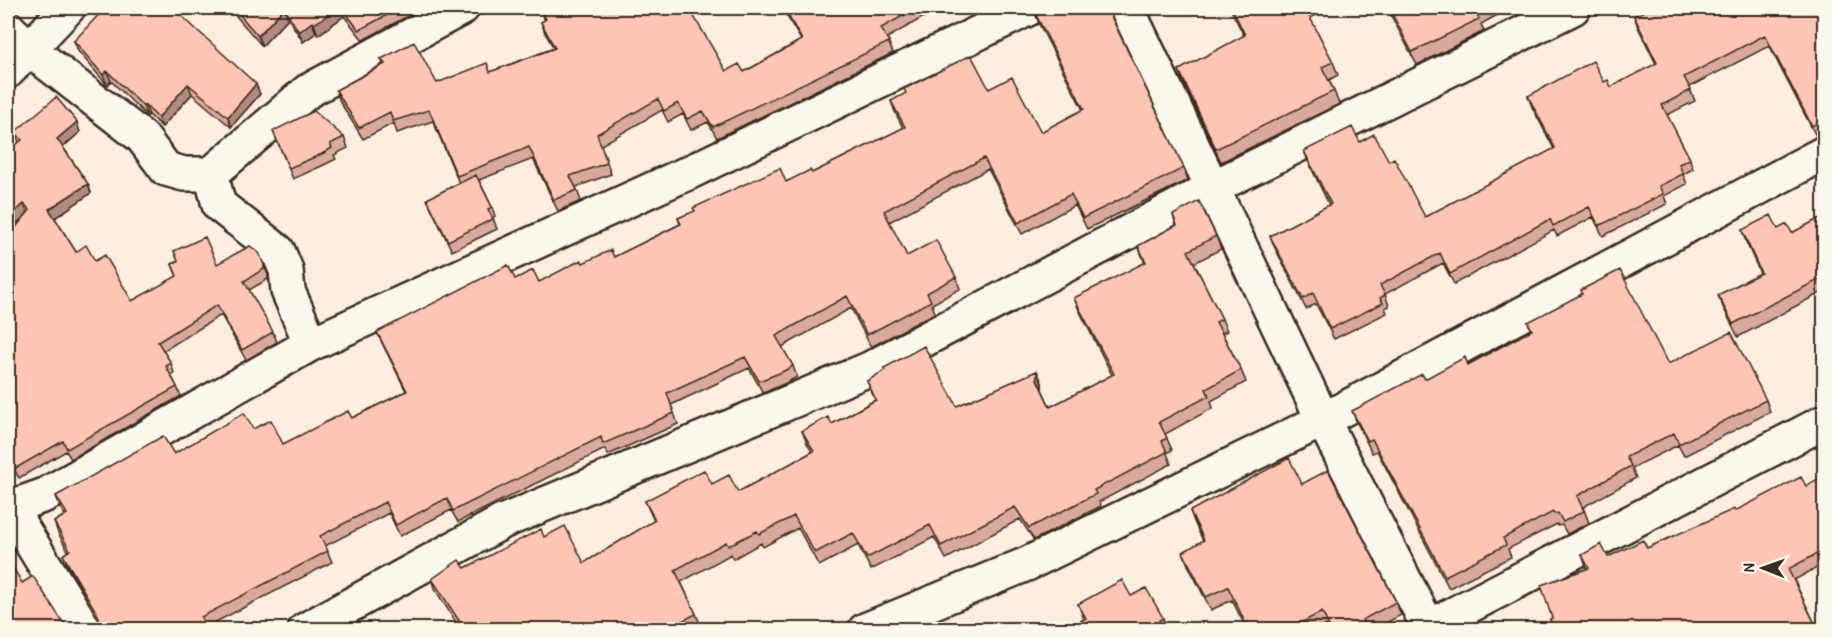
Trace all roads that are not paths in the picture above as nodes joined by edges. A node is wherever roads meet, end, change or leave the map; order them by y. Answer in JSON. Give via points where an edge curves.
{"nodes":[{"id":1,"x":68,"y":8,"type":"edge"},
{"id":2,"x":462,"y":8,"type":"edge"},
{"id":3,"x":1030,"y":8,"type":"edge"},
{"id":4,"x":1127,"y":8,"type":"edge"},
{"id":5,"x":1573,"y":8,"type":"edge"},
{"id":6,"x":14,"y":49,"type":"edge"},
{"id":7,"x":1824,"y":153,"type":"edge"},
{"id":8,"x":211,"y":174,"type":"junction"},
{"id":9,"x":1212,"y":188,"type":"junction"},
{"id":10,"x":311,"y":344,"type":"junction"},
{"id":11,"x":1323,"y":420,"type":"junction"},
{"id":12,"x":1824,"y":422,"type":"edge"},
{"id":13,"x":8,"y":507,"type":"edge"},
{"id":14,"x":1427,"y":629,"type":"edge"},
{"id":15,"x":85,"y":630,"type":"edge"},
{"id":16,"x":305,"y":630,"type":"edge"},
{"id":17,"x":865,"y":630,"type":"edge"}],
"edges":[{"from":1,"to":6,"type":"street"},
{"from":2,"to":8,"type":"street","via":[[308,91]]},
{"from":3,"to":10,"type":"street","via":[[690,172]]},
{"from":4,"to":9,"type":"street"},
{"from":5,"to":9,"type":"street"},
{"from":6,"to":8,"type":"street","via":[[142,137],[166,169]]},
{"from":7,"to":11,"type":"street"},
{"from":8,"to":10,"type":"street","via":[[219,206],[278,251],[286,270],[288,291]]},
{"from":9,"to":11,"type":"street"},
{"from":9,"to":16,"type":"street","via":[[869,369],[502,522]]},
{"from":10,"to":13,"type":"street","via":[[45,495]]},
{"from":11,"to":14,"type":"street"},
{"from":11,"to":17,"type":"street","via":[[1027,564]]},
{"from":12,"to":14,"type":"street"},
{"from":13,"to":15,"type":"street"}]}
